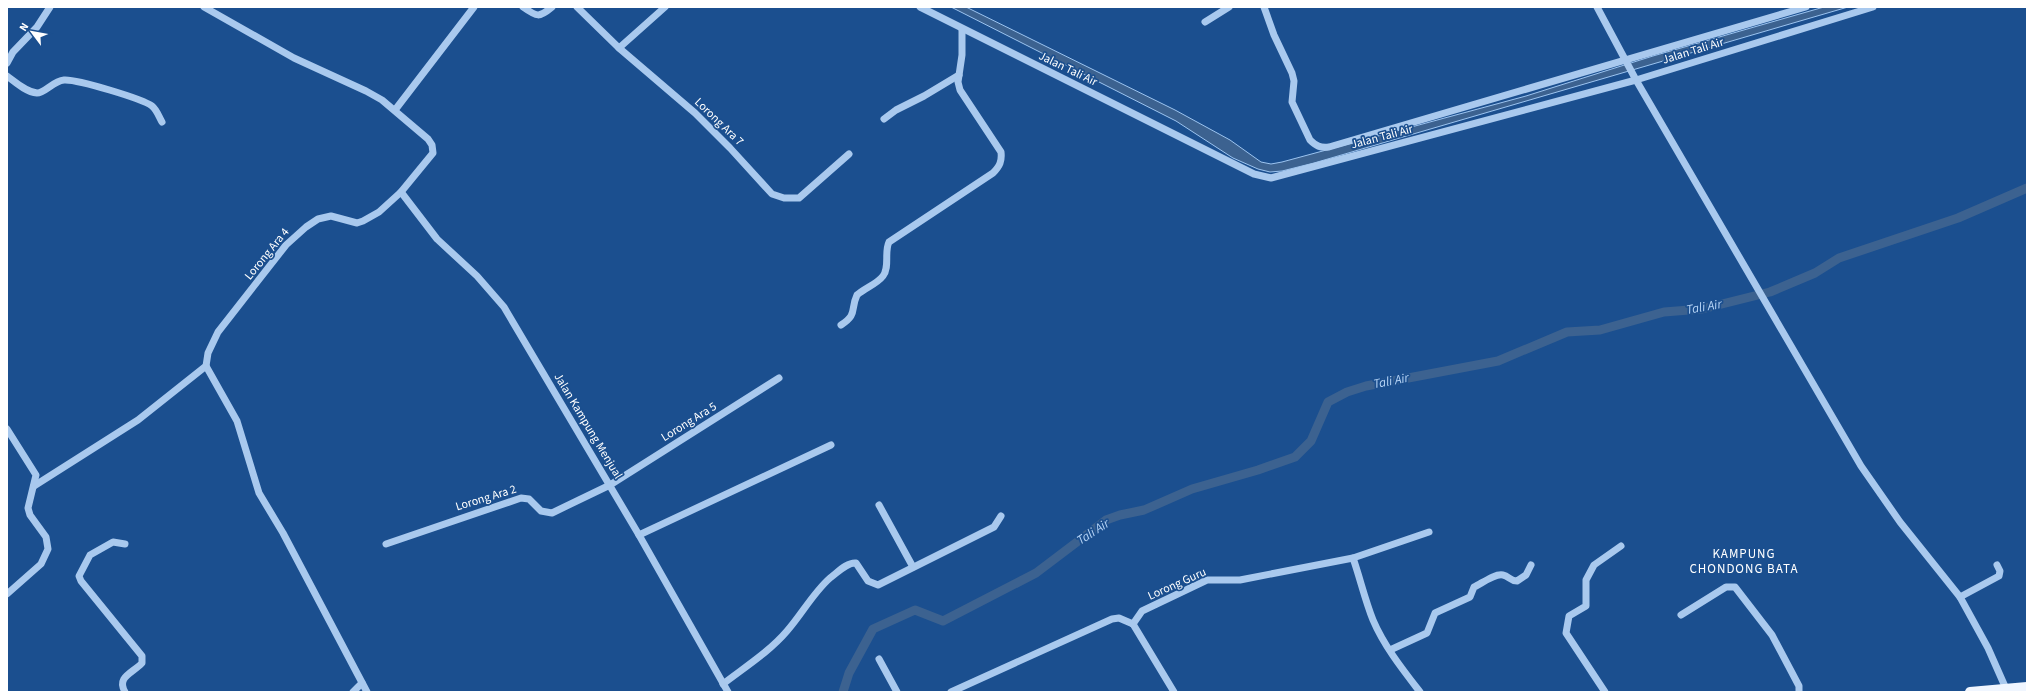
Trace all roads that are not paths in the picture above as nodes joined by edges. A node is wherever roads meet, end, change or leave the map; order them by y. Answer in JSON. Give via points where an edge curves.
{"nodes":[{"id":1,"x":50,"y":7,"type":"edge"},
{"id":2,"x":204,"y":7,"type":"edge"},
{"id":3,"x":474,"y":7,"type":"edge"},
{"id":4,"x":523,"y":7,"type":"edge"},
{"id":5,"x":552,"y":7,"type":"edge"},
{"id":6,"x":577,"y":7,"type":"edge"},
{"id":7,"x":665,"y":7,"type":"edge"},
{"id":8,"x":920,"y":7,"type":"edge"},
{"id":9,"x":1229,"y":7,"type":"edge"},
{"id":10,"x":1264,"y":7,"type":"edge"},
{"id":11,"x":1597,"y":7,"type":"edge"},
{"id":12,"x":1806,"y":7,"type":"edge"},
{"id":13,"x":1873,"y":7,"type":"edge"},
{"id":14,"x":1205,"y":22,"type":"dead end"},
{"id":15,"x":962,"y":29,"type":"junction"},
{"id":16,"x":619,"y":48,"type":"junction"},
{"id":17,"x":1624,"y":59,"type":"junction"},
{"id":18,"x":7,"y":63,"type":"edge"},
{"id":19,"x":959,"y":75,"type":"junction"},
{"id":20,"x":7,"y":76,"type":"edge"},
{"id":21,"x":1635,"y":78,"type":"junction"},
{"id":22,"x":395,"y":110,"type":"junction"},
{"id":23,"x":884,"y":120,"type":"dead end"},
{"id":24,"x":162,"y":122,"type":"dead end"},
{"id":25,"x":849,"y":154,"type":"dead end"},
{"id":26,"x":401,"y":192,"type":"junction"},
{"id":27,"x":841,"y":324,"type":"dead end"},
{"id":28,"x":206,"y":366,"type":"junction"},
{"id":29,"x":779,"y":378,"type":"dead end"},
{"id":30,"x":7,"y":429,"type":"edge"},
{"id":31,"x":831,"y":445,"type":"dead end"},
{"id":32,"x":610,"y":485,"type":"junction"},
{"id":33,"x":34,"y":486,"type":"junction"},
{"id":34,"x":879,"y":505,"type":"dead end"},
{"id":35,"x":1001,"y":516,"type":"dead end"},
{"id":36,"x":1429,"y":532,"type":"dead end"},
{"id":37,"x":639,"y":535,"type":"junction"},
{"id":38,"x":125,"y":544,"type":"dead end"},
{"id":39,"x":386,"y":544,"type":"dead end"},
{"id":40,"x":1621,"y":546,"type":"dead end"},
{"id":41,"x":1353,"y":558,"type":"junction"},
{"id":42,"x":1532,"y":565,"type":"dead end"},
{"id":43,"x":1997,"y":565,"type":"dead end"},
{"id":44,"x":913,"y":568,"type":"junction"},
{"id":45,"x":7,"y":594,"type":"edge"},
{"id":46,"x":1960,"y":597,"type":"junction"},
{"id":47,"x":1680,"y":615,"type":"dead end"},
{"id":48,"x":1133,"y":624,"type":"junction"},
{"id":49,"x":1390,"y":650,"type":"junction"},
{"id":50,"x":879,"y":659,"type":"dead end"},
{"id":51,"x":362,"y":683,"type":"junction"},
{"id":52,"x":723,"y":684,"type":"junction"},
{"id":53,"x":2027,"y":686,"type":"edge"},
{"id":54,"x":2007,"y":690,"type":"edge"},
{"id":55,"x":125,"y":692,"type":"edge"},
{"id":56,"x":353,"y":692,"type":"edge"},
{"id":57,"x":367,"y":692,"type":"edge"},
{"id":58,"x":728,"y":692,"type":"edge"},
{"id":59,"x":897,"y":692,"type":"edge"},
{"id":60,"x":951,"y":692,"type":"edge"},
{"id":61,"x":1174,"y":692,"type":"edge"},
{"id":62,"x":1420,"y":692,"type":"edge"},
{"id":63,"x":1605,"y":692,"type":"edge"},
{"id":64,"x":1799,"y":692,"type":"edge"},
{"id":65,"x":1970,"y":692,"type":"edge"}],
"edges":[{"from":1,"to":18,"type":"street"},
{"from":2,"to":22,"type":"street","name":"Lorong Ara 4","via":[[294,58],[366,91]]},
{"from":3,"to":22,"type":"street"},
{"from":4,"to":5,"type":"street","via":[[540,16]]},
{"from":6,"to":16,"type":"street","name":"Lorong Ara 7"},
{"from":7,"to":16,"type":"street"},
{"from":8,"to":15,"type":"street","name":"Jalan Tali Air"},
{"from":9,"to":14,"type":"street"},
{"from":10,"to":17,"type":"street","name":"Jalan Tali Air","via":[[1292,73],[1292,102],[1310,140],[1321,148]]},
{"from":11,"to":17,"type":"street"},
{"from":12,"to":17,"type":"street","name":"Jalan Tali Air"},
{"from":13,"to":21,"type":"street","name":"Jalan Tali Air"},
{"from":15,"to":19,"type":"street"},
{"from":15,"to":21,"type":"street","name":"Jalan Tali Air","via":[[1254,174],[1271,178]]},
{"from":16,"to":25,"type":"street","name":"Lorong Ara 7","via":[[695,114],[777,197],[799,198]]},
{"from":17,"to":21,"type":"street"},
{"from":19,"to":23,"type":"street","via":[[896,110]]},
{"from":19,"to":27,"type":"street","via":[[960,90],[1001,152],[999,166],[993,173],[890,242],[883,276],[857,295],[853,314]]},
{"from":20,"to":24,"type":"street","via":[[25,89],[37,93],[52,83],[65,80],[142,100],[154,107]]},
{"from":21,"to":46,"type":"street","via":[[1876,490]]},
{"from":22,"to":26,"type":"street","name":"Lorong Ara 4","via":[[428,139],[433,153]]},
{"from":26,"to":28,"type":"street","name":"Lorong Ara 4","via":[[379,212],[363,221],[331,216],[318,219],[306,227],[286,245],[218,332],[208,353]]},
{"from":26,"to":32,"type":"street","name":"Jalan Kampung Menjual","via":[[437,238],[477,276],[504,307]]},
{"from":28,"to":33,"type":"street","via":[[138,420]]},
{"from":28,"to":51,"type":"street","via":[[237,421],[259,493]]},
{"from":29,"to":32,"type":"street","name":"Lorong Ara 5"},
{"from":30,"to":33,"type":"street","via":[[34,470]]},
{"from":31,"to":37,"type":"street"},
{"from":32,"to":37,"type":"street","name":"Jalan Kampung Menjual"},
{"from":32,"to":39,"type":"street","name":"Lorong Ara 2","via":[[552,513],[541,511],[529,499],[522,498]]},
{"from":33,"to":45,"type":"street","via":[[28,508],[46,537],[48,549],[41,564]]},
{"from":34,"to":44,"type":"street"},
{"from":35,"to":44,"type":"street","via":[[994,527]]},
{"from":36,"to":41,"type":"street","name":"Lorong Guru"},
{"from":37,"to":52,"type":"street","name":"Jalan Kampung Menjual"},
{"from":38,"to":55,"type":"street","via":[[113,542],[90,555],[79,576],[142,656],[142,663],[123,679]]},
{"from":40,"to":63,"type":"street","via":[[1595,563],[1586,580],[1586,606],[1569,616],[1566,629],[1566,633]]},
{"from":41,"to":48,"type":"street","name":"Lorong Guru","via":[[1240,580],[1207,580],[1142,611]]},
{"from":41,"to":49,"type":"street","via":[[1374,620]]},
{"from":42,"to":49,"type":"street","via":[[1526,575],[1517,581],[1500,575],[1474,588],[1470,597],[1433,614],[1427,633]]},
{"from":43,"to":46,"type":"street","via":[[1999,576]]},
{"from":44,"to":52,"type":"street","via":[[878,585],[868,581],[856,563],[846,566],[828,580],[771,647]]},
{"from":46,"to":54,"type":"street"},
{"from":47,"to":64,"type":"street","via":[[1726,587],[1735,587],[1772,635],[1799,686]]},
{"from":48,"to":60,"type":"street","via":[[1126,620],[1112,619]]},
{"from":48,"to":61,"type":"street"},
{"from":49,"to":62,"type":"street"},
{"from":50,"to":59,"type":"street"},
{"from":51,"to":56,"type":"street"},
{"from":51,"to":57,"type":"street"},
{"from":52,"to":58,"type":"street","name":"Jalan Kampung Menjual"},
{"from":53,"to":54,"type":"main road"},
{"from":54,"to":65,"type":"main road"}]}
